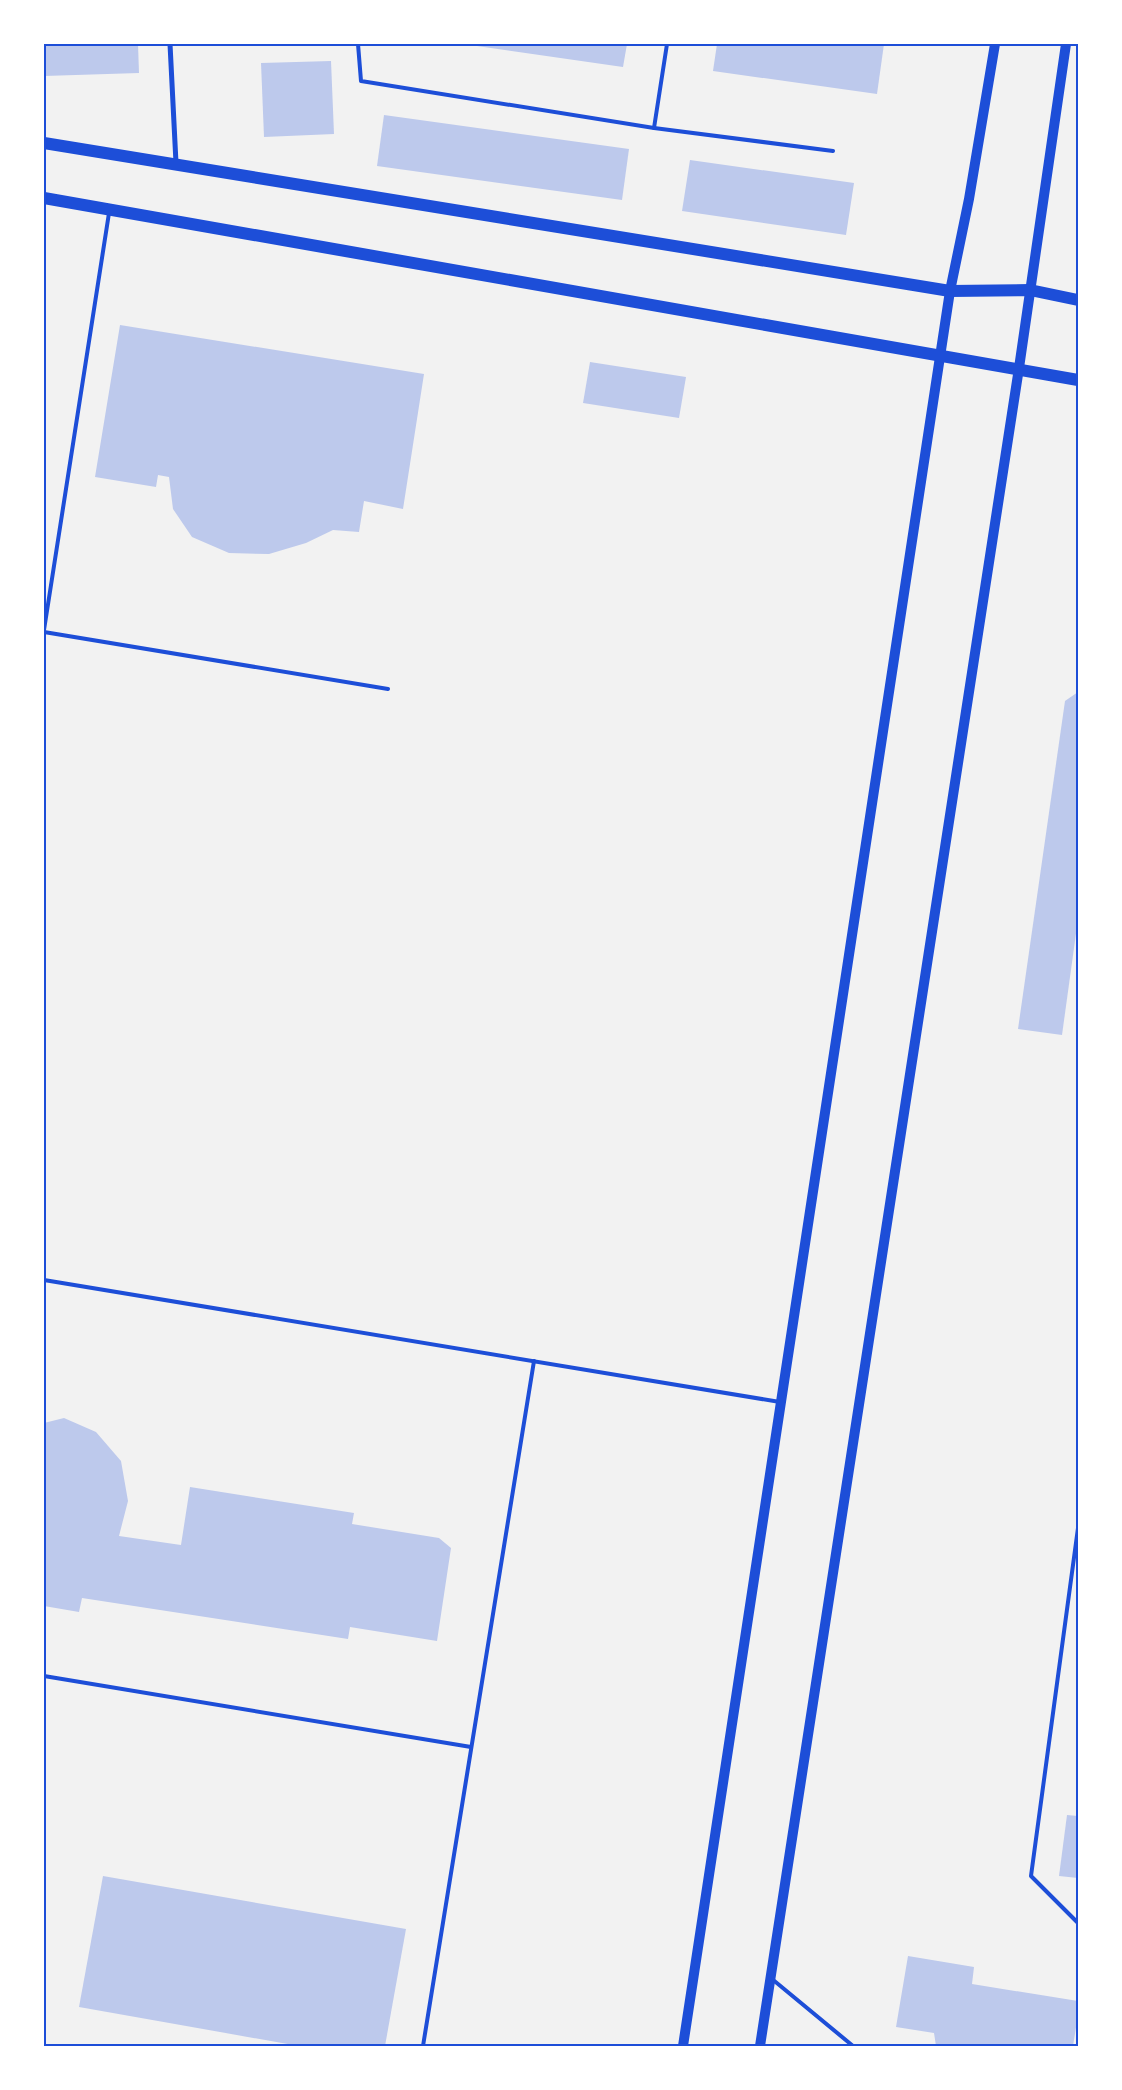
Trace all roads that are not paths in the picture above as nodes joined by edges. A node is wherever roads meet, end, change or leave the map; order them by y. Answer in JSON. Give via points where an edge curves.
{"nodes":[{"id":1,"x":170,"y":44,"type":"edge"},
{"id":2,"x":179,"y":44,"type":"edge"},
{"id":3,"x":358,"y":44,"type":"edge"},
{"id":4,"x":667,"y":44,"type":"edge"},
{"id":5,"x":995,"y":44,"type":"edge"},
{"id":6,"x":1066,"y":44,"type":"edge"},
{"id":7,"x":654,"y":128,"type":"junction"},
{"id":8,"x":44,"y":143,"type":"edge"},
{"id":9,"x":833,"y":151,"type":"dead end"},
{"id":10,"x":176,"y":164,"type":"junction"},
{"id":11,"x":44,"y":198,"type":"edge"},
{"id":12,"x":109,"y":208,"type":"junction"},
{"id":13,"x":1030,"y":290,"type":"junction"},
{"id":14,"x":950,"y":291,"type":"junction"},
{"id":15,"x":1078,"y":300,"type":"edge"},
{"id":16,"x":940,"y":356,"type":"junction"},
{"id":17,"x":1018,"y":368,"type":"junction"},
{"id":18,"x":1078,"y":380,"type":"edge"},
{"id":19,"x":44,"y":631,"type":"edge"},
{"id":20,"x":388,"y":689,"type":"dead end"},
{"id":21,"x":44,"y":1280,"type":"edge"},
{"id":22,"x":534,"y":1361,"type":"junction"},
{"id":23,"x":780,"y":1402,"type":"junction"},
{"id":24,"x":1078,"y":1528,"type":"edge"},
{"id":25,"x":44,"y":1676,"type":"edge"},
{"id":26,"x":471,"y":1748,"type":"junction"},
{"id":27,"x":1078,"y":1923,"type":"edge"},
{"id":28,"x":770,"y":1976,"type":"junction"},
{"id":29,"x":423,"y":2046,"type":"edge"},
{"id":30,"x":683,"y":2046,"type":"edge"},
{"id":31,"x":760,"y":2046,"type":"edge"},
{"id":32,"x":853,"y":2046,"type":"edge"}],
"edges":[{"from":1,"to":2,"type":"lane"},
{"from":1,"to":10,"type":"street"},
{"from":3,"to":7,"type":"lane","via":[[361,81]]},
{"from":4,"to":7,"type":"lane"},
{"from":5,"to":14,"type":"main road"},
{"from":6,"to":13,"type":"main road"},
{"from":7,"to":9,"type":"lane"},
{"from":8,"to":10,"type":"main road"},
{"from":10,"to":14,"type":"main road"},
{"from":11,"to":12,"type":"main road"},
{"from":12,"to":16,"type":"main road"},
{"from":12,"to":19,"type":"lane"},
{"from":13,"to":14,"type":"main road"},
{"from":13,"to":15,"type":"main road"},
{"from":13,"to":17,"type":"main road"},
{"from":14,"to":16,"type":"main road"},
{"from":16,"to":17,"type":"main road"},
{"from":16,"to":23,"type":"main road"},
{"from":17,"to":18,"type":"main road"},
{"from":17,"to":28,"type":"main road"},
{"from":19,"to":20,"type":"lane"},
{"from":21,"to":22,"type":"lane"},
{"from":22,"to":23,"type":"lane"},
{"from":22,"to":26,"type":"lane"},
{"from":23,"to":30,"type":"main road"},
{"from":24,"to":27,"type":"lane","via":[[1031,1876]]},
{"from":25,"to":26,"type":"lane"},
{"from":26,"to":29,"type":"lane"},
{"from":28,"to":31,"type":"main road"},
{"from":28,"to":32,"type":"lane"}]}
